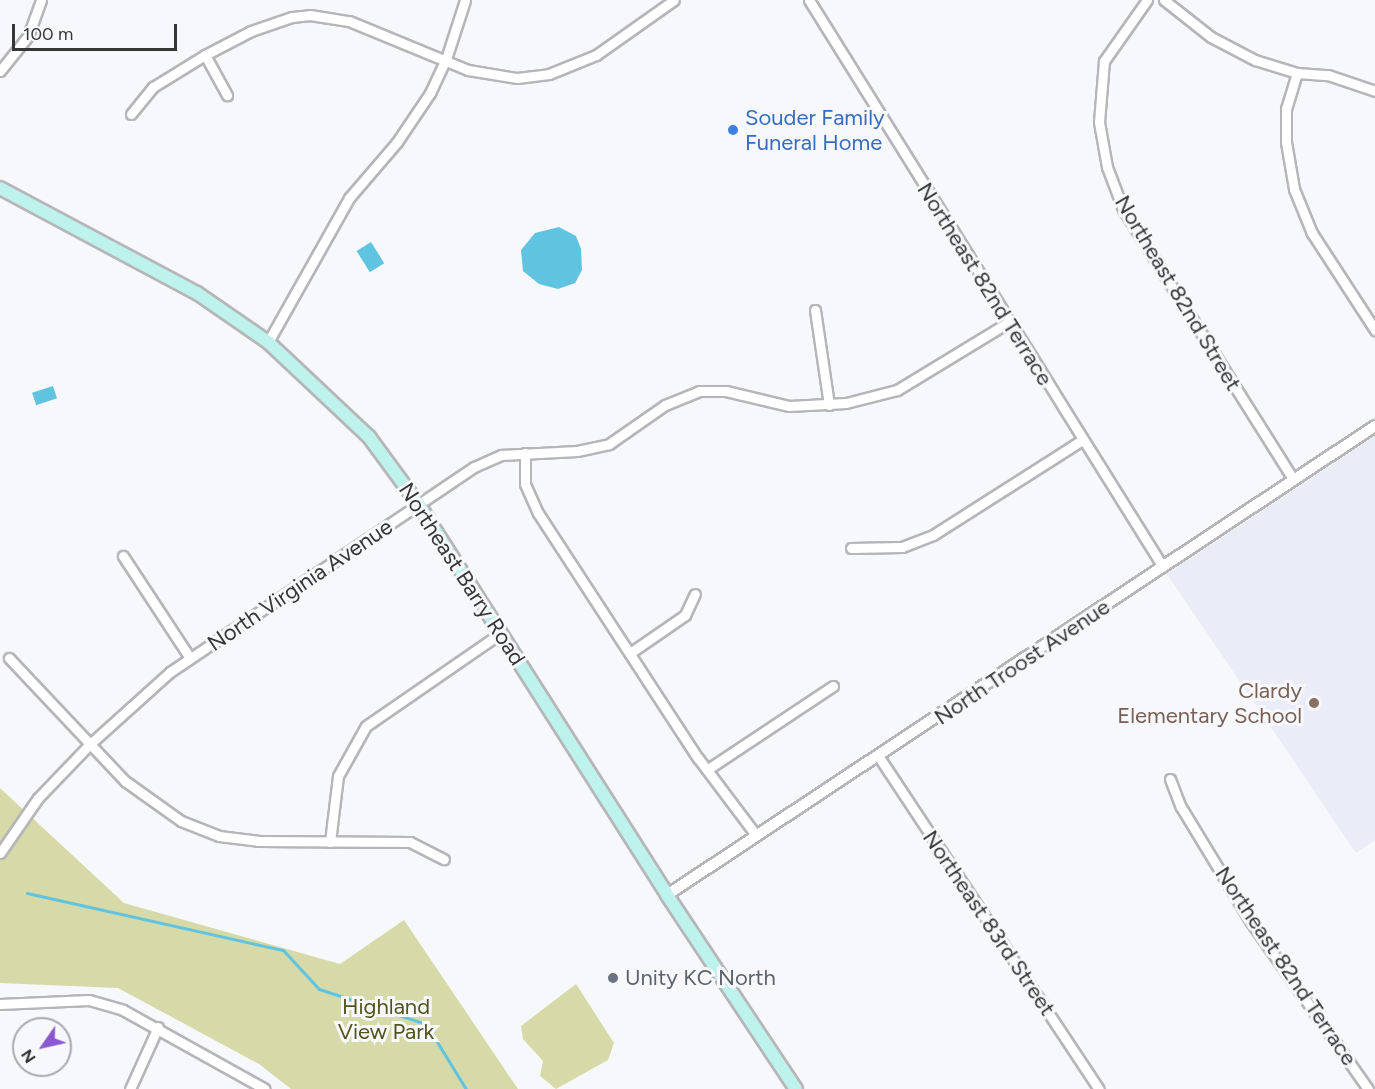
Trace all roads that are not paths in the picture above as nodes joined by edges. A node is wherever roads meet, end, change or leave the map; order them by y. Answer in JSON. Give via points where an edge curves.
{"nodes":[{"id":1,"x":41,"y":0,"type":"edge"},
{"id":2,"x":465,"y":0,"type":"edge"},
{"id":3,"x":674,"y":0,"type":"edge"},
{"id":4,"x":809,"y":0,"type":"edge"},
{"id":5,"x":1147,"y":0,"type":"edge"},
{"id":6,"x":1164,"y":0,"type":"edge"},
{"id":7,"x":205,"y":55,"type":"junction"},
{"id":8,"x":446,"y":59,"type":"junction"},
{"id":9,"x":0,"y":71,"type":"edge"},
{"id":10,"x":1297,"y":73,"type":"junction"},
{"id":11,"x":1375,"y":91,"type":"edge"},
{"id":12,"x":227,"y":95,"type":"dead end"},
{"id":13,"x":131,"y":114,"type":"dead end"},
{"id":14,"x":0,"y":188,"type":"edge"},
{"id":15,"x":815,"y":310,"type":"dead end"},
{"id":16,"x":1009,"y":322,"type":"junction"},
{"id":17,"x":1375,"y":330,"type":"edge"},
{"id":18,"x":268,"y":342,"type":"junction"},
{"id":19,"x":829,"y":405,"type":"junction"},
{"id":20,"x":1375,"y":426,"type":"edge"},
{"id":21,"x":1082,"y":440,"type":"junction"},
{"id":22,"x":525,"y":453,"type":"junction"},
{"id":23,"x":1293,"y":479,"type":"junction"},
{"id":24,"x":419,"y":505,"type":"junction"},
{"id":25,"x":851,"y":548,"type":"dead end"},
{"id":26,"x":123,"y":556,"type":"dead end"},
{"id":27,"x":1163,"y":567,"type":"junction"},
{"id":28,"x":694,"y":594,"type":"dead end"},
{"id":29,"x":501,"y":633,"type":"junction"},
{"id":30,"x":630,"y":653,"type":"junction"},
{"id":31,"x":9,"y":658,"type":"dead end"},
{"id":32,"x":190,"y":658,"type":"junction"},
{"id":33,"x":833,"y":686,"type":"dead end"},
{"id":34,"x":90,"y":744,"type":"junction"},
{"id":35,"x":879,"y":757,"type":"junction"},
{"id":36,"x":708,"y":769,"type":"junction"},
{"id":37,"x":1170,"y":779,"type":"dead end"},
{"id":38,"x":756,"y":835,"type":"junction"},
{"id":39,"x":330,"y":842,"type":"junction"},
{"id":40,"x":0,"y":853,"type":"edge"},
{"id":41,"x":444,"y":858,"type":"dead end"},
{"id":42,"x":667,"y":895,"type":"junction"},
{"id":43,"x":0,"y":1004,"type":"edge"},
{"id":44,"x":158,"y":1027,"type":"junction"},
{"id":45,"x":130,"y":1089,"type":"edge"},
{"id":46,"x":265,"y":1089,"type":"edge"},
{"id":47,"x":796,"y":1089,"type":"edge"},
{"id":48,"x":1100,"y":1089,"type":"edge"},
{"id":49,"x":1368,"y":1089,"type":"edge"}],
"edges":[{"from":1,"to":9,"type":"street","via":[[28,36]]},
{"from":2,"to":8,"type":"street"},
{"from":3,"to":8,"type":"street","via":[[596,55],[549,74],[517,78],[486,75]]},
{"from":4,"to":16,"type":"street","name":"Northeast 82nd Terrace"},
{"from":5,"to":23,"type":"street","name":"Northeast 82nd Street","via":[[1104,61],[1099,122],[1107,167],[1123,209]]},
{"from":6,"to":10,"type":"street","via":[[1210,36],[1275,68]]},
{"from":7,"to":8,"type":"street","via":[[251,32],[310,15],[349,21]]},
{"from":7,"to":12,"type":"street"},
{"from":7,"to":13,"type":"street","via":[[153,87]]},
{"from":8,"to":18,"type":"street","via":[[414,119],[349,198]]},
{"from":10,"to":11,"type":"street","via":[[1328,75]]},
{"from":10,"to":17,"type":"street","via":[[1286,110],[1286,142],[1294,189],[1312,233]]},
{"from":14,"to":18,"type":"main road","name":"Northeast Barry Road","via":[[197,293]]},
{"from":15,"to":19,"type":"street"},
{"from":16,"to":19,"type":"street","name":"North Virginia Avenue","via":[[897,390]]},
{"from":16,"to":21,"type":"street","name":"Northeast 82nd Terrace"},
{"from":18,"to":24,"type":"main road","name":"Northeast Barry Road","via":[[369,437]]},
{"from":19,"to":22,"type":"street","name":"North Virginia Avenue","via":[[789,406],[726,391],[699,391],[665,405],[609,444],[577,452]]},
{"from":20,"to":23,"type":"street","name":"North Troost Avenue"},
{"from":21,"to":25,"type":"street","via":[[933,535],[893,548]]},
{"from":21,"to":27,"type":"street","name":"Northeast 82nd Terrace"},
{"from":22,"to":24,"type":"street","name":"North Virginia Avenue","via":[[488,460]]},
{"from":22,"to":30,"type":"street","via":[[525,484],[538,513]]},
{"from":23,"to":27,"type":"street","name":"North Troost Avenue"},
{"from":24,"to":29,"type":"main road","name":"Northeast Barry Road"},
{"from":24,"to":32,"type":"street","name":"North Virginia Avenue"},
{"from":26,"to":32,"type":"street"},
{"from":27,"to":35,"type":"street","name":"North Troost Avenue"},
{"from":28,"to":30,"type":"street","via":[[685,615]]},
{"from":29,"to":39,"type":"street","via":[[366,726],[338,776]]},
{"from":29,"to":42,"type":"main road","name":"Northeast Barry Road"},
{"from":30,"to":36,"type":"street"},
{"from":31,"to":34,"type":"street"},
{"from":32,"to":34,"type":"street","name":"North Virginia Avenue"},
{"from":33,"to":36,"type":"street"},
{"from":34,"to":39,"type":"street","via":[[138,794],[168,815],[199,829],[258,841]]},
{"from":34,"to":40,"type":"street","name":"North Virginia Avenue","via":[[38,798]]},
{"from":35,"to":38,"type":"street","name":"North Troost Avenue"},
{"from":35,"to":48,"type":"street","name":"Northeast 83rd Street"},
{"from":36,"to":38,"type":"street"},
{"from":37,"to":49,"type":"street","name":"Northeast 82nd Terrace","via":[[1181,807],[1251,922]]},
{"from":38,"to":42,"type":"street","name":"North Troost Avenue"},
{"from":39,"to":41,"type":"street","via":[[410,842]]},
{"from":42,"to":47,"type":"main road","name":"Northeast Barry Road"},
{"from":43,"to":44,"type":"street","via":[[89,1000]]},
{"from":44,"to":45,"type":"street"},
{"from":44,"to":46,"type":"street"}]}
